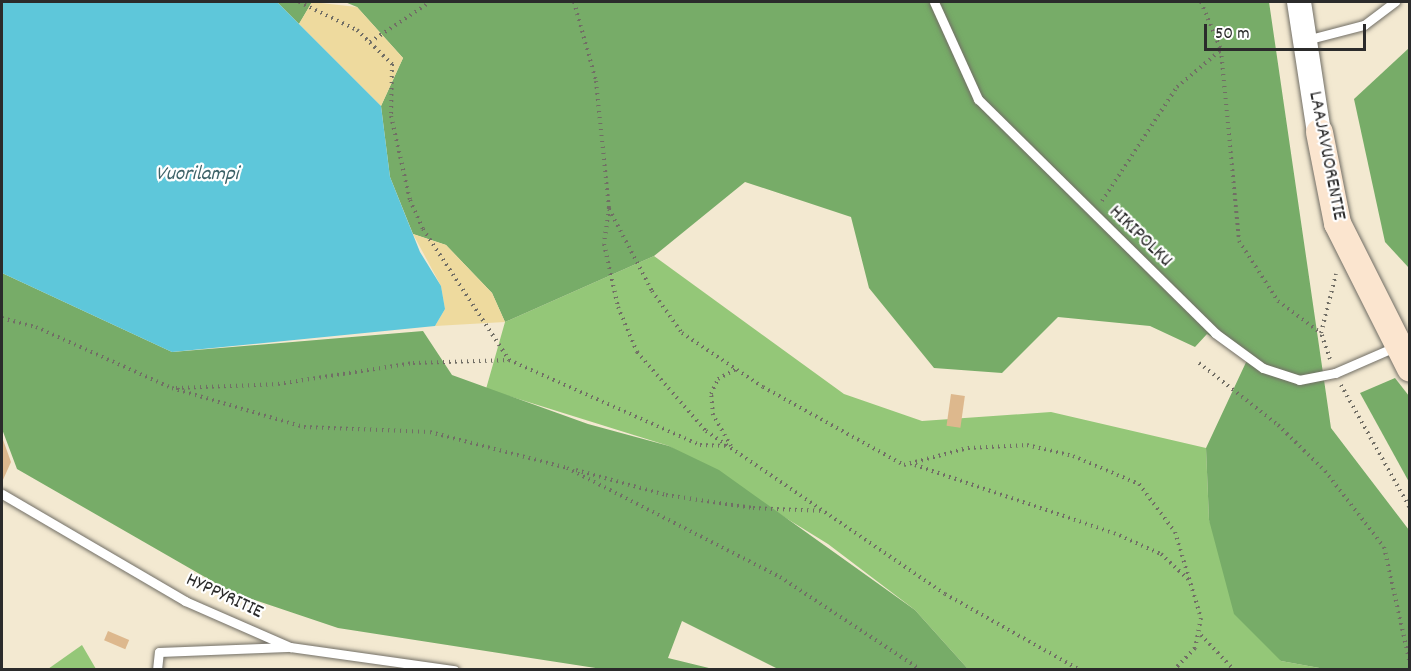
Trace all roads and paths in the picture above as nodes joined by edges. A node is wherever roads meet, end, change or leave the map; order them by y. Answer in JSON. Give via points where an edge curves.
{"nodes":[{"id":1,"x":299,"y":2,"type":"edge"},
{"id":2,"x":430,"y":2,"type":"edge"},
{"id":3,"x":574,"y":2,"type":"edge"},
{"id":4,"x":934,"y":2,"type":"edge"},
{"id":5,"x":1201,"y":2,"type":"edge"},
{"id":6,"x":1299,"y":2,"type":"edge"},
{"id":7,"x":1395,"y":2,"type":"edge"},
{"id":8,"x":1304,"y":41,"type":"junction"},
{"id":9,"x":370,"y":42,"type":"junction"},
{"id":10,"x":1221,"y":50,"type":"junction"},
{"id":11,"x":1320,"y":132,"type":"joint"},
{"id":12,"x":609,"y":208,"type":"junction"},
{"id":13,"x":1091,"y":215,"type":"junction"},
{"id":14,"x":2,"y":318,"type":"edge"},
{"id":15,"x":1321,"y":333,"type":"dead end"},
{"id":16,"x":1405,"y":352,"type":"edge"},
{"id":17,"x":509,"y":360,"type":"junction"},
{"id":18,"x":1199,"y":363,"type":"dead end"},
{"id":19,"x":736,"y":369,"type":"junction"},
{"id":20,"x":171,"y":388,"type":"junction"},
{"id":21,"x":731,"y":447,"type":"junction"},
{"id":22,"x":915,"y":465,"type":"junction"},
{"id":23,"x":567,"y":468,"type":"junction"},
{"id":24,"x":2,"y":494,"type":"edge"},
{"id":25,"x":826,"y":511,"type":"junction"},
{"id":26,"x":1189,"y":579,"type":"junction"},
{"id":27,"x":1201,"y":635,"type":"junction"},
{"id":28,"x":290,"y":647,"type":"junction"},
{"id":29,"x":1410,"y":664,"type":"edge"},
{"id":30,"x":157,"y":669,"type":"edge"},
{"id":31,"x":454,"y":669,"type":"edge"},
{"id":32,"x":921,"y":669,"type":"edge"},
{"id":33,"x":1080,"y":669,"type":"edge"},
{"id":34,"x":1174,"y":669,"type":"edge"},
{"id":35,"x":1234,"y":669,"type":"edge"}],
"edges":[{"from":1,"to":9,"type":"path","via":[[357,30]]},
{"from":2,"to":9,"type":"path"},
{"from":3,"to":12,"type":"path","via":[[596,81]]},
{"from":4,"to":13,"type":"lane","name":"HIKIPOLKU","via":[[978,99]]},
{"from":5,"to":10,"type":"path"},
{"from":6,"to":8,"type":"street","name":"LAAJAVUORENTIE"},
{"from":7,"to":8,"type":"lane","via":[[1364,25],[1328,39]]},
{"from":8,"to":11,"type":"street","name":"LAAJAVUORENTIE"},
{"from":9,"to":17,"type":"path","via":[[392,64],[391,116],[415,210]]},
{"from":10,"to":13,"type":"path","via":[[1178,87]]},
{"from":10,"to":15,"type":"path","via":[[1239,241],[1278,301]]},
{"from":11,"to":16,"type":"main road","name":"LAAJAVUORENTIE","via":[[1337,223]]},
{"from":12,"to":19,"type":"path","via":[[652,291],[682,333]]},
{"from":12,"to":21,"type":"path","via":[[604,244],[618,307],[637,352],[706,431]]},
{"from":13,"to":16,"type":"lane","name":"HIKIPOLKU","via":[[1215,333],[1263,368],[1299,380],[1335,374]]},
{"from":14,"to":20,"type":"path","via":[[36,327]]},
{"from":17,"to":20,"type":"path","via":[[413,363],[278,384]]},
{"from":17,"to":21,"type":"path","via":[[700,445]]},
{"from":18,"to":29,"type":"path","via":[[1278,425],[1325,471],[1384,547]]},
{"from":19,"to":21,"type":"path","via":[[718,379],[711,394],[713,415]]},
{"from":19,"to":22,"type":"path","via":[[904,465]]},
{"from":20,"to":23,"type":"path","via":[[304,427],[430,432]]},
{"from":21,"to":25,"type":"path"},
{"from":22,"to":26,"type":"path","via":[[1114,533],[1161,554]]},
{"from":22,"to":26,"type":"path","via":[[968,448],[1027,445],[1112,470],[1155,500],[1175,532]]},
{"from":23,"to":25,"type":"path","via":[[677,496],[753,508]]},
{"from":23,"to":32,"type":"path","via":[[780,577]]},
{"from":24,"to":28,"type":"lane","name":"HYPPYRITIE","via":[[185,601]]},
{"from":25,"to":33,"type":"path","via":[[945,594]]},
{"from":26,"to":27,"type":"path"},
{"from":27,"to":34,"type":"path"},
{"from":27,"to":35,"type":"path"},
{"from":28,"to":30,"type":"lane","via":[[159,652]]},
{"from":28,"to":31,"type":"lane","name":"HYPPYRITIE"}]}
